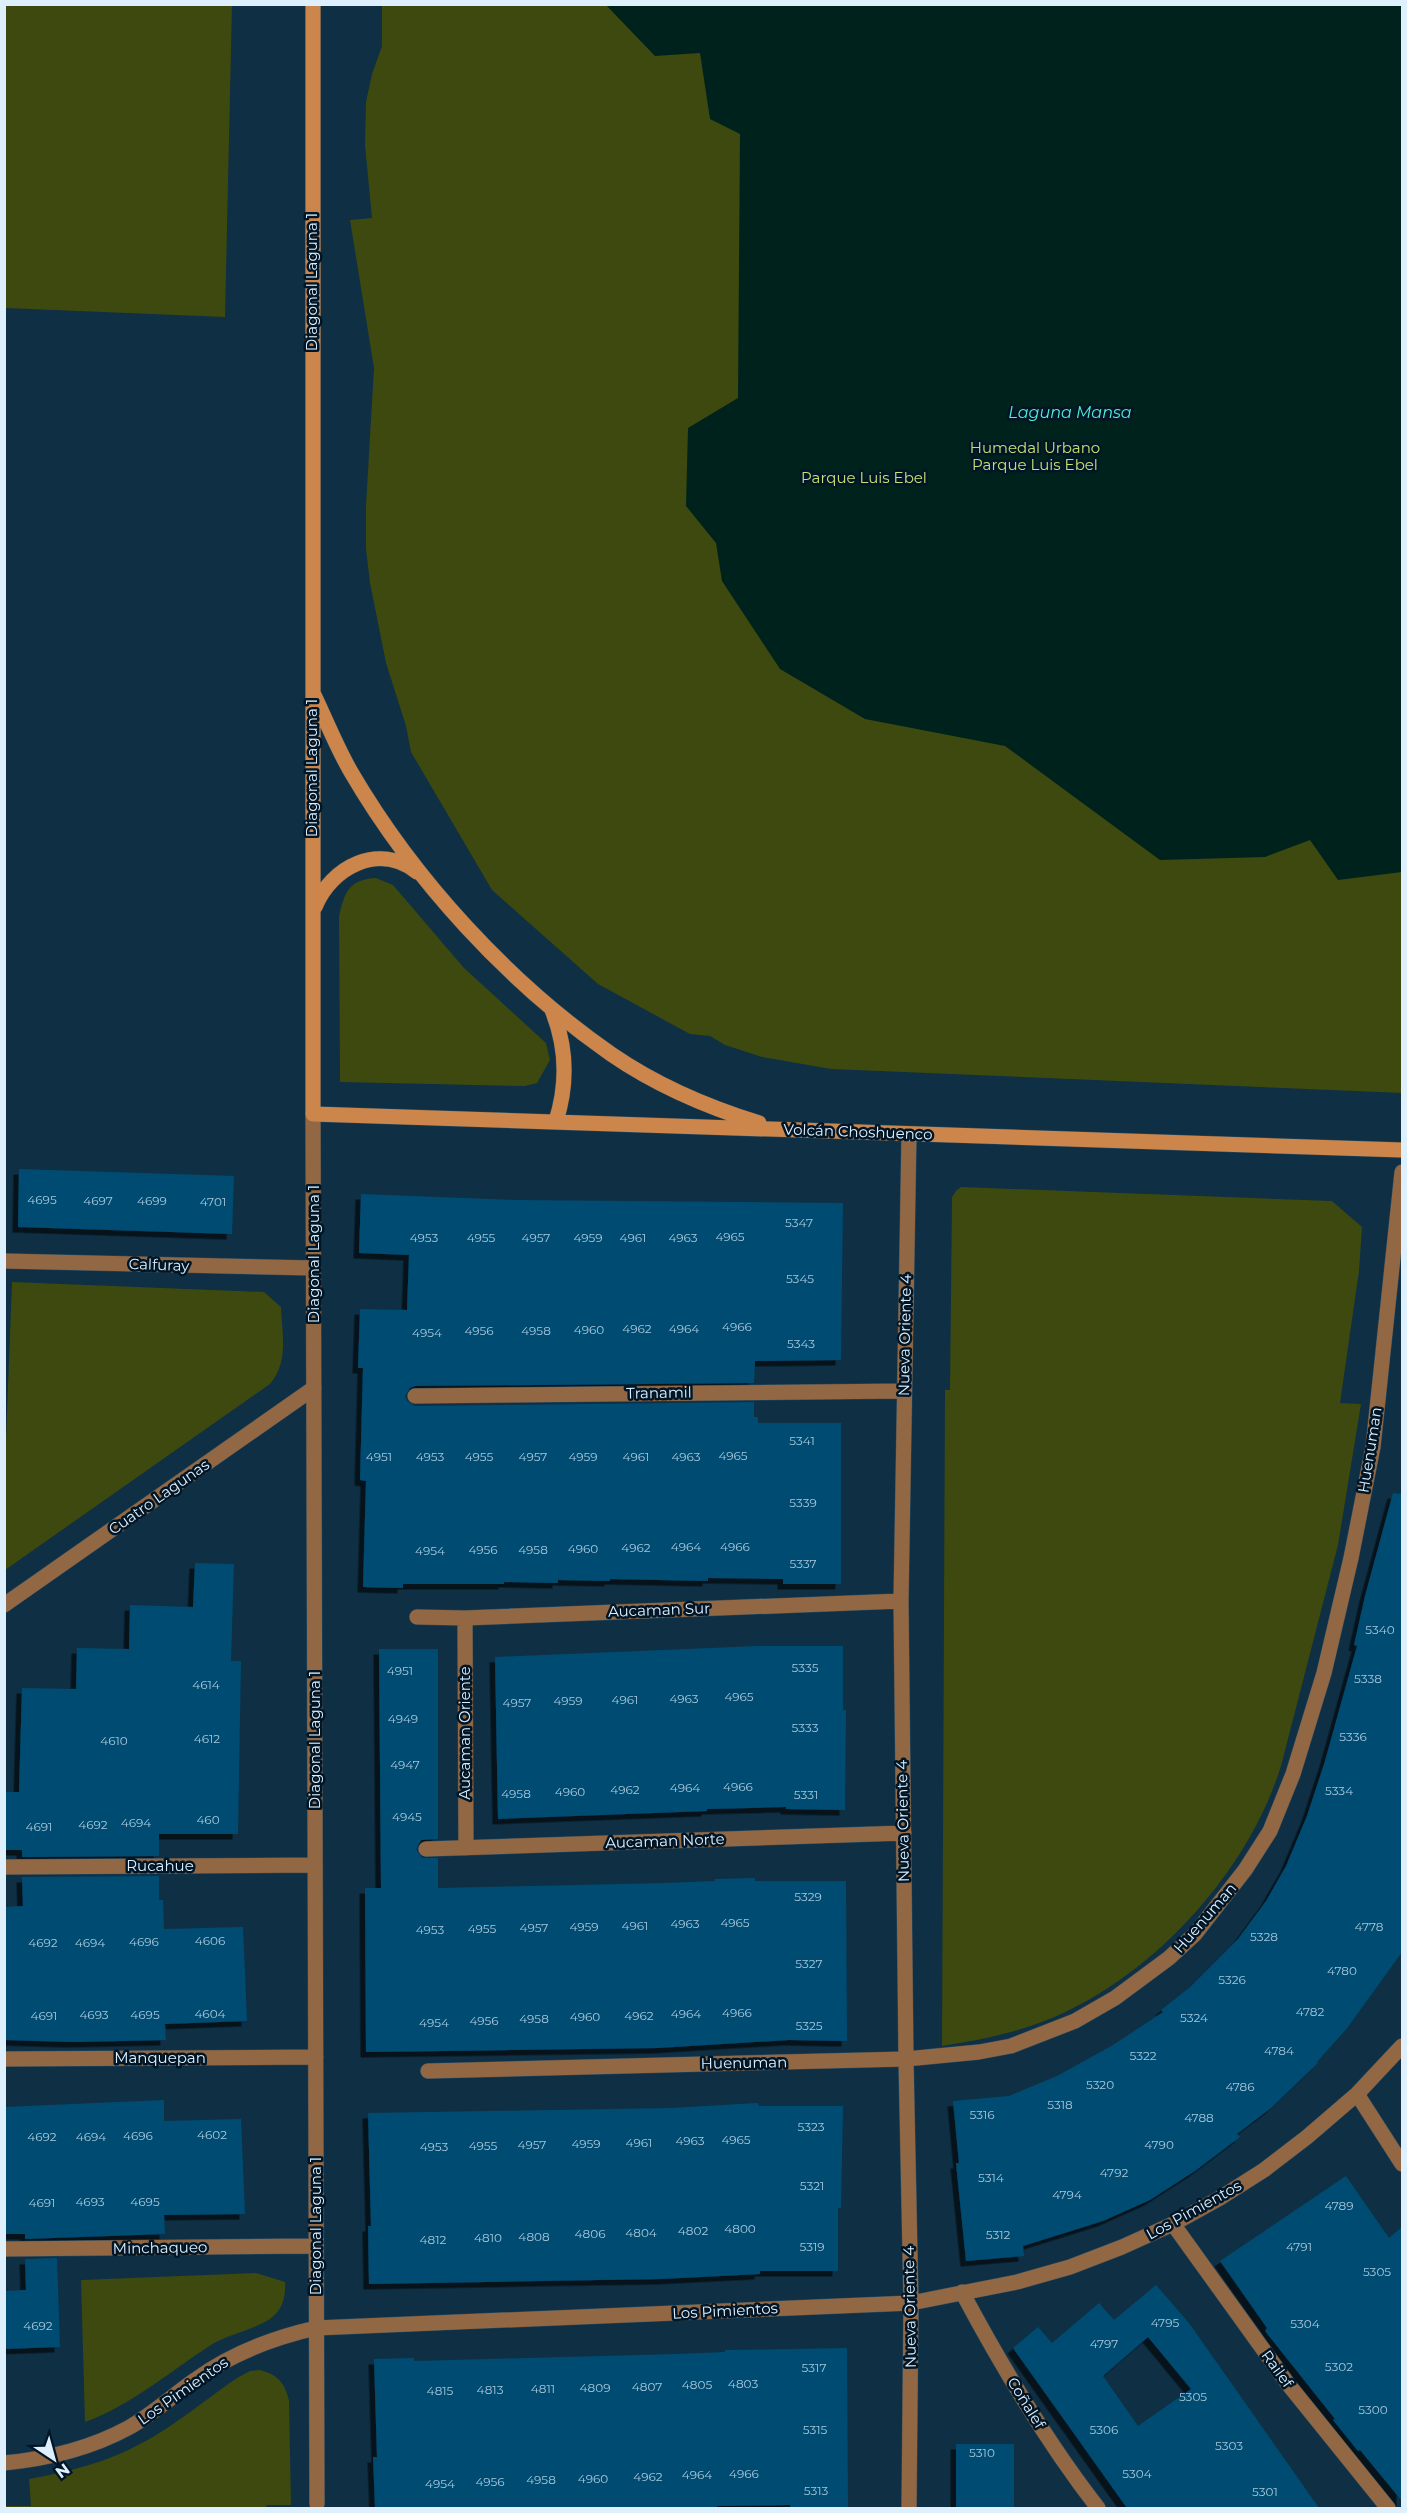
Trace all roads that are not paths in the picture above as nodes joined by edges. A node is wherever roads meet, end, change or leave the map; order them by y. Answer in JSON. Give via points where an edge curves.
{"nodes":[{"id":1,"x":313,"y":4,"type":"edge"},
{"id":2,"x":312,"y":691,"type":"junction"},
{"id":3,"x":426,"y":880,"type":"junction"},
{"id":4,"x":312,"y":926,"type":"junction"},
{"id":5,"x":551,"y":1007,"type":"junction"},
{"id":6,"x":314,"y":1114,"type":"junction"},
{"id":7,"x":555,"y":1122,"type":"junction"},
{"id":8,"x":779,"y":1129,"type":"junction"},
{"id":9,"x":909,"y":1134,"type":"junction"},
{"id":10,"x":1402,"y":1150,"type":"edge"},
{"id":11,"x":1402,"y":1172,"type":"edge"},
{"id":12,"x":4,"y":1261,"type":"edge"},
{"id":13,"x":314,"y":1268,"type":"junction"},
{"id":14,"x":314,"y":1388,"type":"junction"},
{"id":15,"x":904,"y":1391,"type":"junction"},
{"id":16,"x":415,"y":1396,"type":"dead end"},
{"id":17,"x":901,"y":1601,"type":"junction"},
{"id":18,"x":4,"y":1605,"type":"edge"},
{"id":19,"x":417,"y":1617,"type":"dead end"},
{"id":20,"x":465,"y":1618,"type":"junction"},
{"id":21,"x":903,"y":1833,"type":"junction"},
{"id":22,"x":466,"y":1848,"type":"junction"},
{"id":23,"x":426,"y":1850,"type":"dead end"},
{"id":24,"x":315,"y":1865,"type":"junction"},
{"id":25,"x":4,"y":1867,"type":"edge"},
{"id":26,"x":1402,"y":2046,"type":"edge"},
{"id":27,"x":316,"y":2057,"type":"junction"},
{"id":28,"x":4,"y":2059,"type":"edge"},
{"id":29,"x":906,"y":2059,"type":"junction"},
{"id":30,"x":428,"y":2071,"type":"dead end"},
{"id":31,"x":1357,"y":2094,"type":"junction"},
{"id":32,"x":1402,"y":2164,"type":"edge"},
{"id":33,"x":1173,"y":2224,"type":"junction"},
{"id":34,"x":316,"y":2246,"type":"junction"},
{"id":35,"x":4,"y":2249,"type":"edge"},
{"id":36,"x":962,"y":2292,"type":"junction"},
{"id":37,"x":911,"y":2303,"type":"junction"},
{"id":38,"x":316,"y":2328,"type":"junction"},
{"id":39,"x":4,"y":2463,"type":"edge"},
{"id":40,"x":317,"y":2504,"type":"dead end"},
{"id":41,"x":909,"y":2508,"type":"edge"},
{"id":42,"x":1098,"y":2508,"type":"edge"},
{"id":43,"x":1388,"y":2508,"type":"edge"}],
"edges":[{"from":1,"to":2,"type":"street","name":"Diagonal Laguna 1"},
{"from":2,"to":3,"type":"street","via":[[350,770],[378,816]]},
{"from":2,"to":4,"type":"street","name":"Diagonal Laguna 1"},
{"from":3,"to":4,"type":"street","via":[[396,862],[360,862],[344,869],[321,893]]},
{"from":3,"to":5,"type":"street","via":[[489,949]]},
{"from":4,"to":6,"type":"street","name":"Diagonal Laguna 1"},
{"from":5,"to":7,"type":"street","via":[[561,1036],[565,1067]]},
{"from":5,"to":8,"type":"street","via":[[612,1055],[674,1090],[725,1113]]},
{"from":6,"to":7,"type":"street","name":"Volcán Choshuenco"},
{"from":6,"to":13,"type":"street","name":"Diagonal Laguna 1"},
{"from":7,"to":8,"type":"street","name":"Volcán Choshuenco"},
{"from":8,"to":9,"type":"street","name":"Volcán Choshuenco"},
{"from":9,"to":10,"type":"street","name":"Volcán Choshuenco"},
{"from":9,"to":15,"type":"street","name":"Nueva Oriente 4"},
{"from":11,"to":29,"type":"street","name":"Huenuman","via":[[1373,1447],[1324,1673],[1293,1774],[1270,1831],[1195,1934],[1115,1998],[1075,2021],[1011,2046]]},
{"from":12,"to":13,"type":"street","name":"Calfuray"},
{"from":13,"to":14,"type":"street","name":"Diagonal Laguna 1"},
{"from":14,"to":18,"type":"street","name":"Cuatro Lagunas"},
{"from":14,"to":24,"type":"street","name":"Diagonal Laguna 1"},
{"from":15,"to":16,"type":"street","name":"Tranamil"},
{"from":15,"to":17,"type":"street","name":"Nueva Oriente 4"},
{"from":17,"to":20,"type":"street","name":"Aucaman Sur"},
{"from":17,"to":21,"type":"street","name":"Nueva Oriente 4"},
{"from":19,"to":20,"type":"street","name":"Aucaman Sur"},
{"from":20,"to":22,"type":"street","name":"Aucaman Oriente"},
{"from":21,"to":22,"type":"street","name":"Aucaman Norte"},
{"from":21,"to":29,"type":"street","name":"Nueva Oriente 4"},
{"from":22,"to":23,"type":"street","name":"Aucaman Norte"},
{"from":24,"to":25,"type":"street","name":"Rucahue"},
{"from":24,"to":27,"type":"street","name":"Diagonal Laguna 1"},
{"from":26,"to":31,"type":"street","name":"Los Pimientos"},
{"from":27,"to":28,"type":"street","name":"Manquepan"},
{"from":27,"to":34,"type":"street","name":"Diagonal Laguna 1"},
{"from":29,"to":30,"type":"street","name":"Huenuman"},
{"from":29,"to":37,"type":"street","name":"Nueva Oriente 4"},
{"from":31,"to":32,"type":"street"},
{"from":31,"to":33,"type":"street","name":"Los Pimientos","via":[[1264,2170]]},
{"from":33,"to":36,"type":"street","name":"Los Pimientos","via":[[1070,2267]]},
{"from":33,"to":43,"type":"street","name":"Railef","via":[[1288,2384]]},
{"from":34,"to":35,"type":"street","name":"Minchaqueo"},
{"from":34,"to":38,"type":"street","name":"Diagonal Laguna 1"},
{"from":36,"to":37,"type":"street","name":"Los Pimientos"},
{"from":36,"to":42,"type":"street","name":"Coñalef","via":[[1017,2388]]},
{"from":37,"to":38,"type":"street","name":"Los Pimientos"},
{"from":37,"to":41,"type":"street","name":"Nueva Oriente 4"},
{"from":38,"to":39,"type":"street","name":"Los Pimientos","via":[[270,2340],[227,2359],[153,2413],[104,2439],[77,2449]]},
{"from":38,"to":40,"type":"street","name":"Diagonal Laguna 1"}]}
